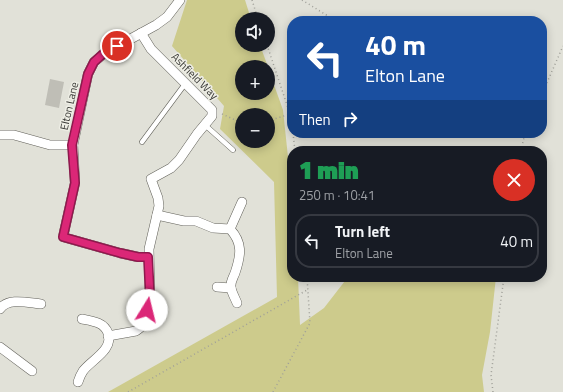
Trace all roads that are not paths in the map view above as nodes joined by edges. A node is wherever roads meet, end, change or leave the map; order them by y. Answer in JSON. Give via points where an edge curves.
{"nodes":[{"id":1,"x":180,"y":0,"type":"edge"},
{"id":2,"x":141,"y":33,"type":"junction"},
{"id":3,"x":185,"y":84,"type":"junction"},
{"id":4,"x":205,"y":125,"type":"junction"},
{"id":5,"x":0,"y":135,"type":"edge"},
{"id":6,"x":142,"y":142,"type":"dead end"},
{"id":7,"x":72,"y":145,"type":"junction"},
{"id":8,"x":233,"y":150,"type":"dead end"},
{"id":9,"x":242,"y":202,"type":"dead end"},
{"id":10,"x":157,"y":215,"type":"junction"},
{"id":11,"x":230,"y":228,"type":"junction"},
{"id":12,"x":148,"y":257,"type":"junction"},
{"id":13,"x":217,"y":286,"type":"dead end"},
{"id":14,"x":231,"y":288,"type":"junction"},
{"id":15,"x":237,"y":303,"type":"dead end"},
{"id":16,"x":41,"y":304,"type":"dead end"},
{"id":17,"x":0,"y":309,"type":"edge"},
{"id":18,"x":82,"y":319,"type":"dead end"},
{"id":19,"x":108,"y":336,"type":"junction"},
{"id":20,"x":0,"y":347,"type":"edge"},
{"id":21,"x":32,"y":371,"type":"dead end"},
{"id":22,"x":78,"y":382,"type":"dead end"}],
"edges":[{"from":1,"to":2,"type":"street","name":"Elton Lane","via":[[167,17]]},
{"from":2,"to":3,"type":"street","name":"Ashfield Way","via":[[151,49]]},
{"from":2,"to":7,"type":"street","name":"Elton Lane","via":[[104,53],[94,62],[88,74]]},
{"from":3,"to":4,"type":"street","name":"Ashfield Way","via":[[212,110],[212,116]]},
{"from":3,"to":6,"type":"lane"},
{"from":4,"to":8,"type":"lane"},
{"from":4,"to":10,"type":"street","name":"Ashfield Way","via":[[171,168],[153,177],[159,206]]},
{"from":5,"to":7,"type":"street","name":"Elton Lane","via":[[14,135],[50,145]]},
{"from":7,"to":12,"type":"street","name":"Elton Lane","via":[[75,183],[63,237],[120,253]]},
{"from":9,"to":11,"type":"street"},
{"from":10,"to":11,"type":"street","via":[[196,221],[213,228]]},
{"from":10,"to":12,"type":"street","name":"Ashfield Way"},
{"from":11,"to":14,"type":"street","via":[[239,243],[240,252]]},
{"from":12,"to":19,"type":"street","name":"Ashfield Way","via":[[150,297],[143,323],[136,331]]},
{"from":13,"to":14,"type":"street"},
{"from":14,"to":15,"type":"street"},
{"from":16,"to":17,"type":"street","via":[[12,302]]},
{"from":18,"to":19,"type":"street","via":[[101,324]]},
{"from":19,"to":22,"type":"street","via":[[105,350],[82,372]]},
{"from":20,"to":21,"type":"street"}]}
